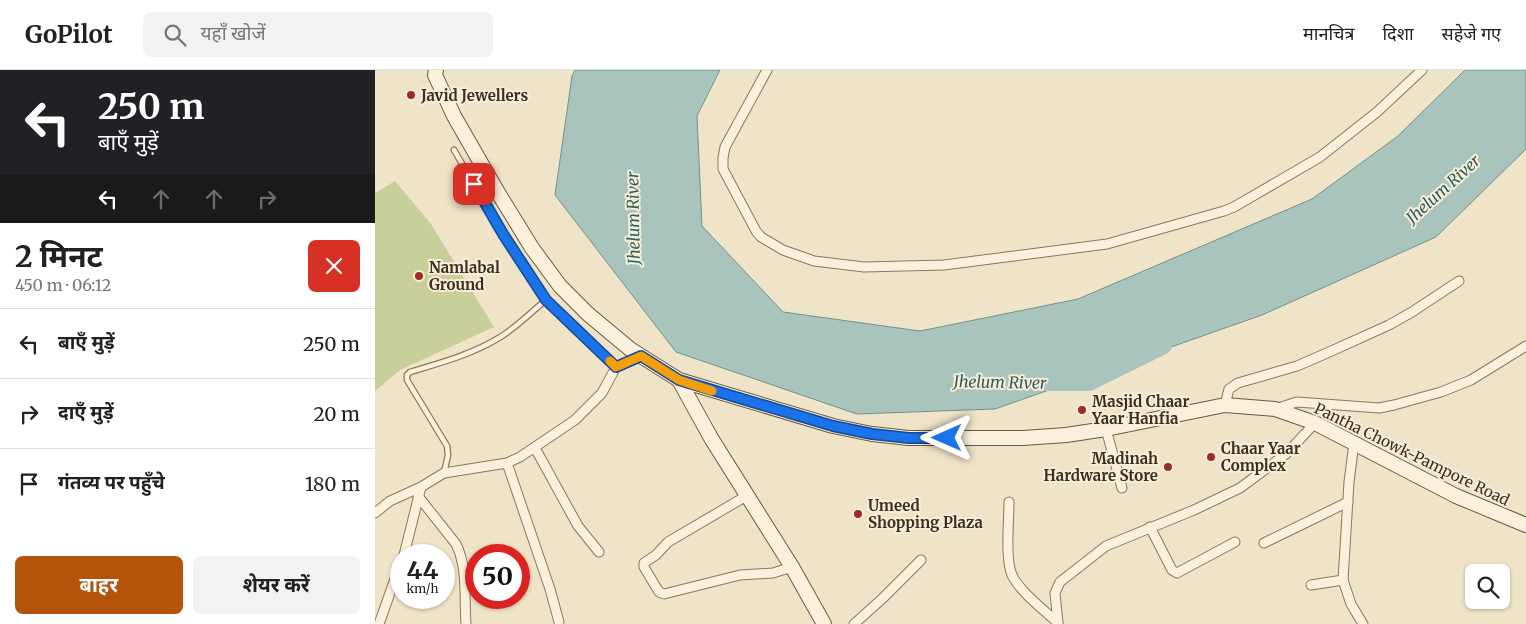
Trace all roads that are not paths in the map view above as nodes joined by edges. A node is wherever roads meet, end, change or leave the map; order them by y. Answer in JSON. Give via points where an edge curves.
{"nodes":[{"id":1,"x":767,"y":70,"type":"edge"},
{"id":2,"x":1421,"y":70,"type":"edge"},
{"id":3,"x":434,"y":72,"type":"edge"},
{"id":4,"x":454,"y":150,"type":"dead end"},
{"id":5,"x":1459,"y":281,"type":"dead end"},
{"id":6,"x":546,"y":300,"type":"junction"},
{"id":7,"x":1526,"y":346,"type":"edge"},
{"id":8,"x":641,"y":356,"type":"junction"},
{"id":9,"x":616,"y":367,"type":"junction"},
{"id":10,"x":679,"y":380,"type":"junction"},
{"id":11,"x":1225,"y":405,"type":"junction"},
{"id":12,"x":1275,"y":409,"type":"junction"},
{"id":13,"x":1315,"y":423,"type":"junction"},
{"id":14,"x":1106,"y":429,"type":"junction"},
{"id":15,"x":1354,"y":443,"type":"junction"},
{"id":16,"x":535,"y":448,"type":"junction"},
{"id":17,"x":507,"y":463,"type":"junction"},
{"id":18,"x":444,"y":473,"type":"junction"},
{"id":19,"x":1122,"y":488,"type":"dead end"},
{"id":20,"x":419,"y":492,"type":"junction"},
{"id":21,"x":748,"y":495,"type":"junction"},
{"id":22,"x":1009,"y":502,"type":"dead end"},
{"id":23,"x":1348,"y":502,"type":"junction"},
{"id":24,"x":375,"y":513,"type":"edge"},
{"id":25,"x":1526,"y":525,"type":"edge"},
{"id":26,"x":1149,"y":527,"type":"junction"},
{"id":27,"x":1235,"y":542,"type":"dead end"},
{"id":28,"x":1264,"y":543,"type":"dead end"},
{"id":29,"x":407,"y":544,"type":"edge"},
{"id":30,"x":599,"y":552,"type":"dead end"},
{"id":31,"x":921,"y":560,"type":"dead end"},
{"id":32,"x":792,"y":567,"type":"junction"},
{"id":33,"x":1343,"y":580,"type":"junction"},
{"id":34,"x":1311,"y":585,"type":"dead end"},
{"id":35,"x":390,"y":593,"type":"edge"},
{"id":36,"x":559,"y":622,"type":"dead end"},
{"id":37,"x":379,"y":624,"type":"edge"},
{"id":38,"x":466,"y":624,"type":"edge"},
{"id":39,"x":823,"y":624,"type":"edge"},
{"id":40,"x":854,"y":624,"type":"edge"},
{"id":41,"x":1057,"y":624,"type":"edge"},
{"id":42,"x":1363,"y":624,"type":"edge"}],
"edges":[{"from":1,"to":2,"type":"street","via":[[725,147],[723,169],[734,192],[761,237],[783,250],[814,261],[864,267],[944,265],[1107,244],[1224,211],[1320,157],[1377,112]]},
{"from":3,"to":8,"type":"main road","name":"Pantha Chowk-Pampore Road","via":[[454,116],[497,191],[560,286]]},
{"from":4,"to":6,"type":"lane"},
{"from":5,"to":11,"type":"street","via":[[1412,312],[1327,353],[1297,366],[1238,383],[1229,389]]},
{"from":6,"to":9,"type":"lane"},
{"from":6,"to":18,"type":"lane","via":[[499,338],[481,348],[407,375],[447,446]]},
{"from":7,"to":12,"type":"street","via":[[1471,380],[1394,405],[1379,408],[1297,402]]},
{"from":8,"to":9,"type":"street"},
{"from":8,"to":10,"type":"main road","name":"Pantha Chowk-Pampore Road"},
{"from":9,"to":16,"type":"street","via":[[596,400],[575,420]]},
{"from":10,"to":14,"type":"main road","name":"Pantha Chowk-Pampore Road","via":[[833,426],[872,434],[909,438],[1023,438]]},
{"from":10,"to":21,"type":"main road"},
{"from":11,"to":12,"type":"main road","name":"Pantha Chowk-Pampore Road"},
{"from":11,"to":14,"type":"main road","name":"Pantha Chowk-Pampore Road"},
{"from":12,"to":13,"type":"main road","name":"Pantha Chowk-Pampore Road"},
{"from":13,"to":15,"type":"main road","name":"Pantha Chowk-Pampore Road"},
{"from":13,"to":26,"type":"street","via":[[1286,454],[1240,488]]},
{"from":14,"to":19,"type":"street"},
{"from":15,"to":23,"type":"street"},
{"from":15,"to":25,"type":"main road","name":"Pantha Chowk-Pampore Road","via":[[1456,496]]},
{"from":16,"to":17,"type":"street"},
{"from":16,"to":30,"type":"street","via":[[578,526]]},
{"from":17,"to":18,"type":"street"},
{"from":17,"to":36,"type":"street"},
{"from":18,"to":20,"type":"street"},
{"from":20,"to":24,"type":"street","via":[[396,497]]},
{"from":20,"to":29,"type":"street"},
{"from":20,"to":38,"type":"street","via":[[460,552]]},
{"from":21,"to":32,"type":"main road"},
{"from":21,"to":32,"type":"street","via":[[669,542],[644,563],[659,592],[663,594],[740,575]]},
{"from":22,"to":41,"type":"street","via":[[1009,565],[1013,576]]},
{"from":23,"to":28,"type":"street"},
{"from":23,"to":33,"type":"street"},
{"from":26,"to":27,"type":"street","via":[[1172,570],[1177,573]]},
{"from":26,"to":41,"type":"street","via":[[1106,546],[1060,582],[1055,593]]},
{"from":31,"to":40,"type":"street"},
{"from":32,"to":39,"type":"main road"},
{"from":33,"to":34,"type":"street"},
{"from":33,"to":42,"type":"street","via":[[1351,604]]},
{"from":35,"to":37,"type":"street"}]}
